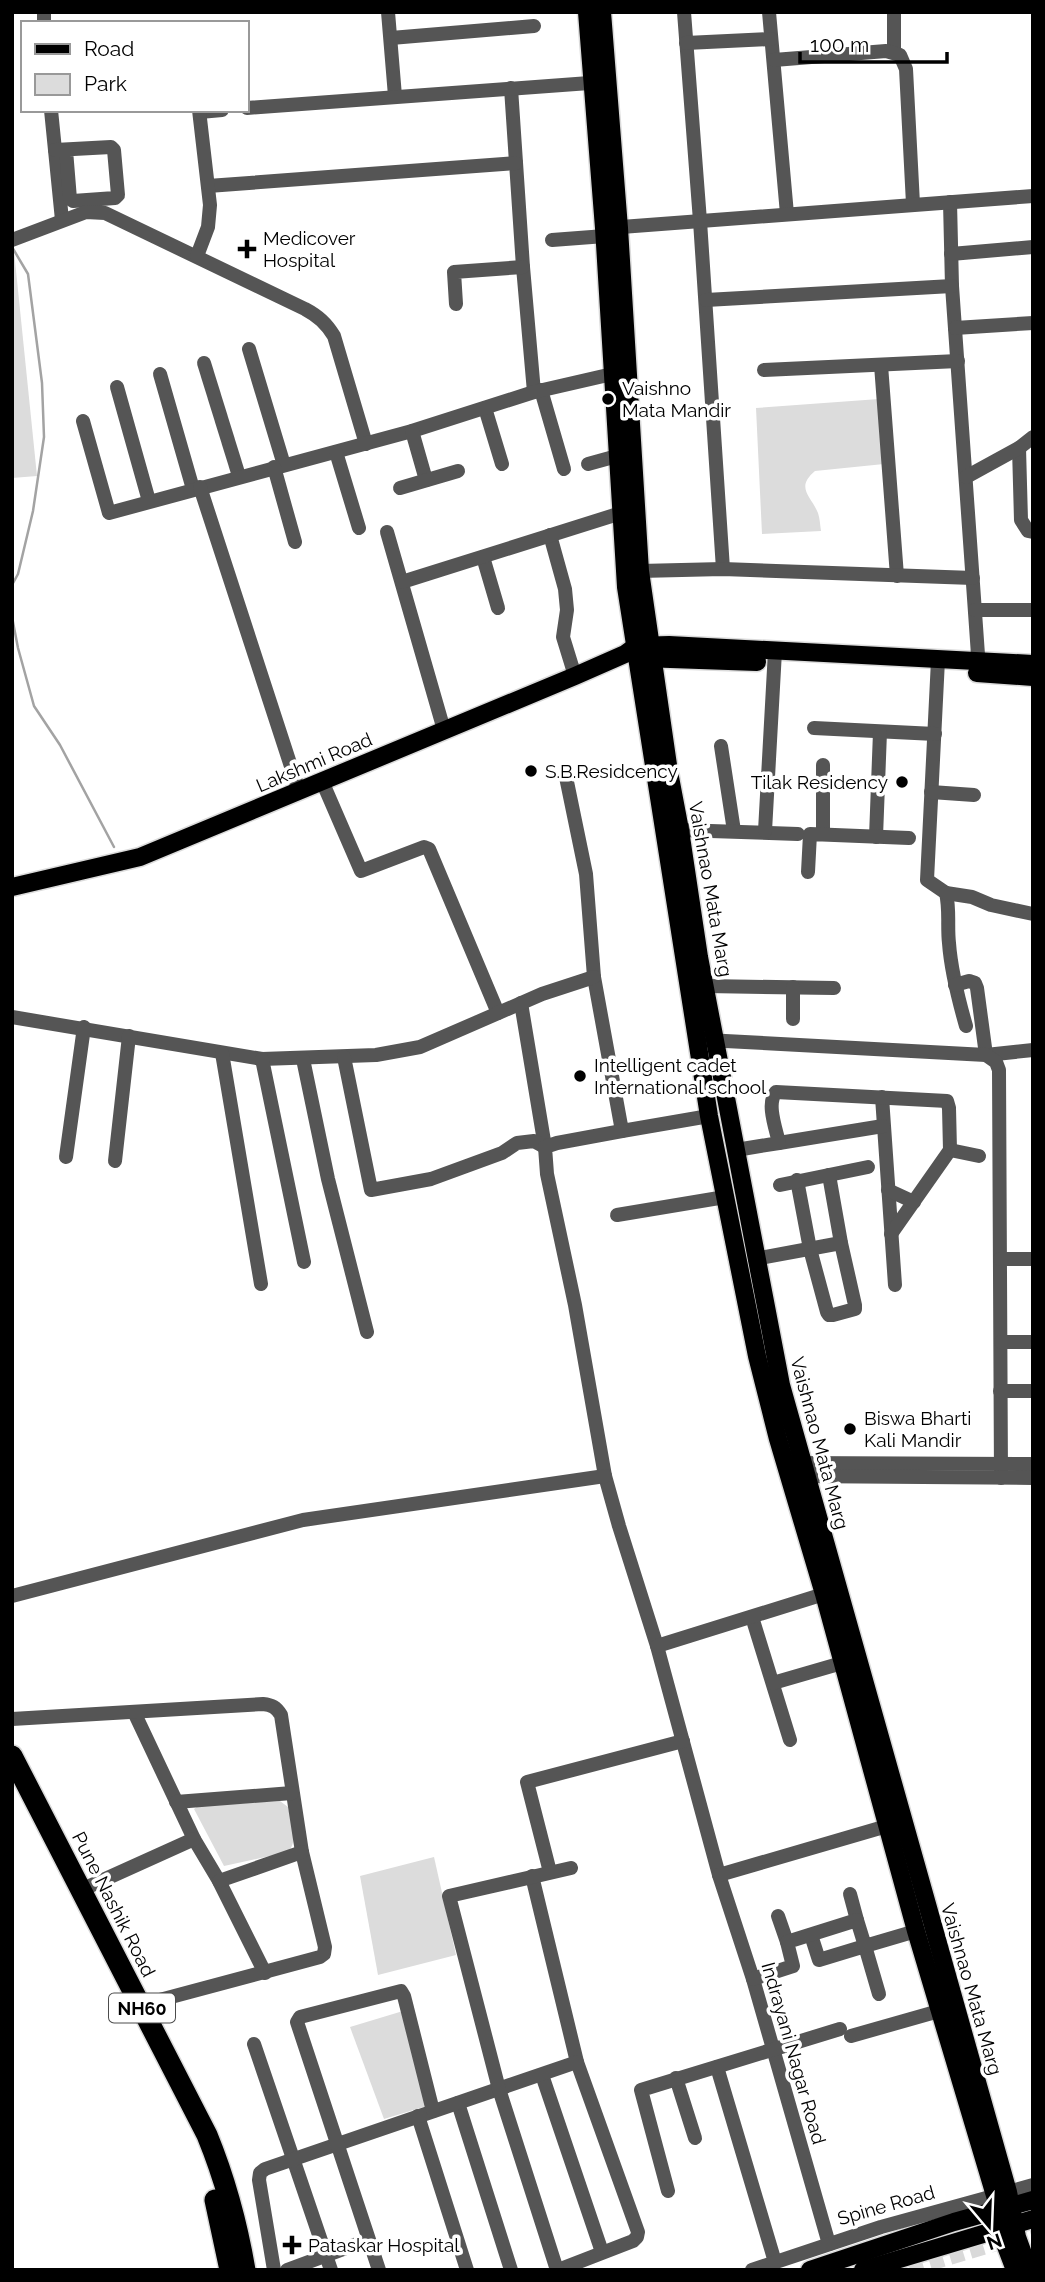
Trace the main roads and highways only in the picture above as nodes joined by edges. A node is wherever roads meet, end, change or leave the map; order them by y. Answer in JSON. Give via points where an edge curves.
{"nodes":[{"id":1,"x":587,"y":12,"type":"edge"},
{"id":2,"x":602,"y":12,"type":"edge"},
{"id":3,"x":600,"y":83,"type":"junction"},
{"id":4,"x":620,"y":372,"type":"junction"},
{"id":5,"x":640,"y":652,"type":"junction"},
{"id":6,"x":1033,"y":664,"type":"edge"},
{"id":7,"x":979,"y":668,"type":"junction"},
{"id":8,"x":1033,"y":677,"type":"edge"},
{"id":9,"x":12,"y":887,"type":"edge"},
{"id":10,"x":705,"y":1040,"type":"junction"},
{"id":11,"x":795,"y":1470,"type":"junction"},
{"id":12,"x":12,"y":1756,"type":"edge"},
{"id":13,"x":12,"y":1785,"type":"edge"},
{"id":14,"x":943,"y":2004,"type":"junction"},
{"id":15,"x":1033,"y":2200,"type":"edge"},
{"id":16,"x":1003,"y":2201,"type":"junction"},
{"id":17,"x":1033,"y":2218,"type":"edge"},
{"id":18,"x":1009,"y":2232,"type":"junction"},
{"id":19,"x":230,"y":2270,"type":"edge"},
{"id":20,"x":245,"y":2270,"type":"edge"},
{"id":21,"x":810,"y":2270,"type":"edge"},
{"id":22,"x":863,"y":2270,"type":"edge"},
{"id":23,"x":1016,"y":2270,"type":"edge"},
{"id":24,"x":1029,"y":2270,"type":"edge"}],
"edges":[{"from":1,"to":3,"type":"main road"},
{"from":2,"to":3,"type":"main road"},
{"from":3,"to":4,"type":"main road"},
{"from":4,"to":5,"type":"main road","via":[[640,571]]},
{"from":4,"to":5,"type":"main road","via":[[617,456],[626,587]]},
{"from":5,"to":7,"type":"main road"},
{"from":5,"to":9,"type":"main road","name":"Lakshmi Road","via":[[139,857]]},
{"from":5,"to":10,"type":"main road","name":"Vaishnao Mata Marg"},
{"from":5,"to":10,"type":"main road","name":"Vaishnao Mata Marg","via":[[680,830],[706,986]]},
{"from":6,"to":7,"type":"main road"},
{"from":7,"to":8,"type":"main road"},
{"from":10,"to":11,"type":"main road","name":"Vaishnao Mata Marg","via":[[736,1150]]},
{"from":10,"to":11,"type":"main road","name":"Vaishnao Mata Marg","via":[[709,1116],[757,1356]]},
{"from":11,"to":14,"type":"main road","name":"Vaishnao Mata Marg"},
{"from":11,"to":14,"type":"main road","name":"Vaishnao Mata Marg","via":[[916,1931]]},
{"from":12,"to":20,"type":"highway","name":"Pune Nashik Road","number":"NH60","via":[[192,2104],[219,2164]]},
{"from":13,"to":19,"type":"highway","name":"Pune Nashik Road","number":"NH60","via":[[200,2151]]},
{"from":14,"to":16,"type":"main road","name":"Vaishnao Mata Marg"},
{"from":15,"to":16,"type":"main road","name":"Spine Road"},
{"from":16,"to":18,"type":"main road","name":"Vaishnao Mata Marg"},
{"from":16,"to":21,"type":"main road","name":"Spine Road"},
{"from":17,"to":18,"type":"main road"},
{"from":18,"to":22,"type":"main road"},
{"from":18,"to":23,"type":"main road"},
{"from":18,"to":24,"type":"main road"}]}
